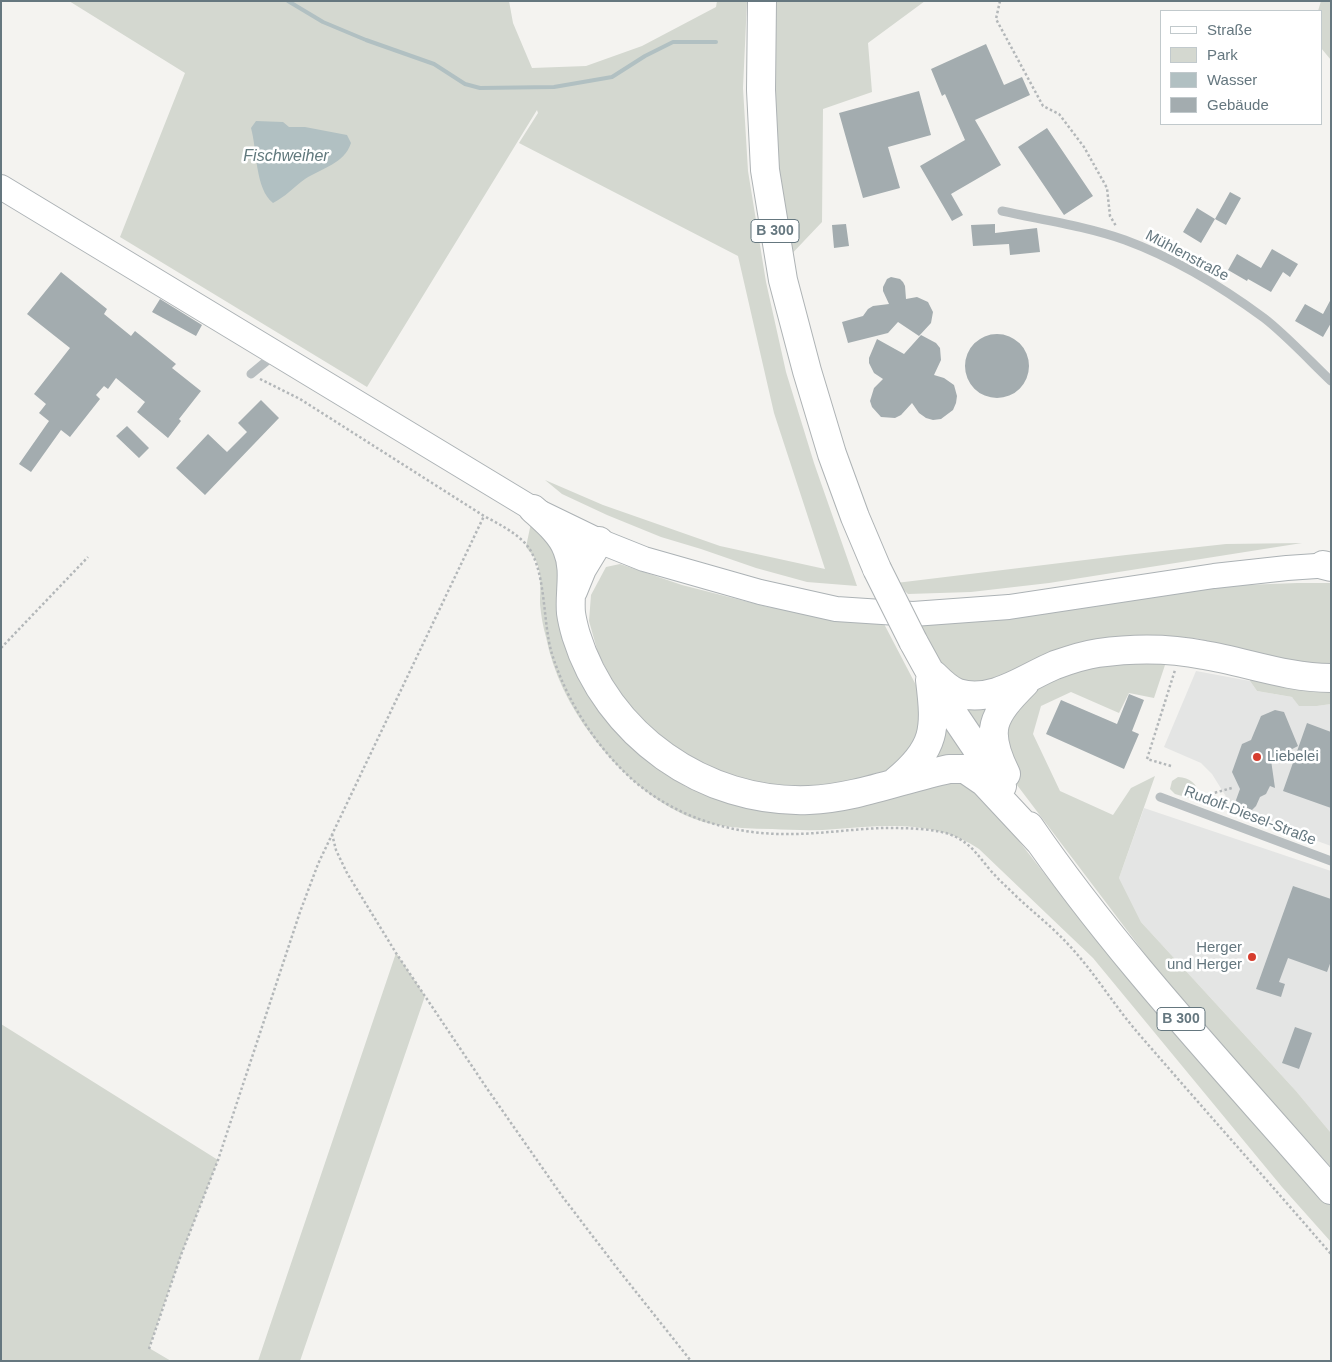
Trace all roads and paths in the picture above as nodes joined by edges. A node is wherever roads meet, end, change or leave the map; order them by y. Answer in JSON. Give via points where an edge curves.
{"nodes":[{"id":1,"x":762,"y":1,"type":"edge"},
{"id":2,"x":1000,"y":1,"type":"edge"},
{"id":3,"x":1,"y":187,"type":"edge"},
{"id":4,"x":1002,"y":211,"type":"dead end"},
{"id":5,"x":1110,"y":216,"type":"dead end"},
{"id":6,"x":276,"y":353,"type":"junction"},
{"id":7,"x":251,"y":374,"type":"dead end"},
{"id":8,"x":1331,"y":381,"type":"edge"},
{"id":9,"x":533,"y":509,"type":"junction"},
{"id":10,"x":484,"y":516,"type":"dead end"},
{"id":11,"x":599,"y":541,"type":"junction"},
{"id":12,"x":88,"y":557,"type":"dead end"},
{"id":13,"x":1328,"y":566,"type":"edge"},
{"id":14,"x":572,"y":592,"type":"junction"},
{"id":15,"x":1,"y":648,"type":"edge"},
{"id":16,"x":1181,"y":652,"type":"junction"},
{"id":17,"x":929,"y":672,"type":"junction"},
{"id":18,"x":1030,"y":678,"type":"junction"},
{"id":19,"x":1331,"y":678,"type":"edge"},
{"id":20,"x":1171,"y":766,"type":"dead end"},
{"id":21,"x":894,"y":783,"type":"junction"},
{"id":22,"x":1232,"y":788,"type":"dead end"},
{"id":23,"x":1210,"y":794,"type":"dead end"},
{"id":24,"x":1160,"y":797,"type":"dead end"},
{"id":25,"x":332,"y":832,"type":"junction"},
{"id":26,"x":1040,"y":842,"type":"junction"},
{"id":27,"x":1331,"y":861,"type":"edge"},
{"id":28,"x":1331,"y":1190,"type":"edge"},
{"id":29,"x":149,"y":1349,"type":"dead end"},
{"id":30,"x":691,"y":1361,"type":"edge"}],
"edges":[{"from":1,"to":17,"type":"highway","number":"B 300","bridge":true,"via":[[761,90],[766,170],[783,280],[832,454],[855,518]]},
{"from":2,"to":5,"type":"path","via":[[996,19],[1043,106],[1059,114],[1084,147],[1107,188]]},
{"from":3,"to":6,"type":"main road"},
{"from":4,"to":8,"type":"street","name":"Mühlenstraße","via":[[1102,233],[1166,257],[1266,319]]},
{"from":6,"to":7,"type":"street"},
{"from":6,"to":9,"type":"main road"},
{"from":9,"to":11,"type":"main road"},
{"from":9,"to":14,"type":"highway","via":[[567,548]]},
{"from":10,"to":25,"type":"path"},
{"from":11,"to":13,"type":"main road","via":[[644,559],[760,592],[836,609],[913,614],[1009,607],[1214,576]]},
{"from":11,"to":14,"type":"highway"},
{"from":12,"to":15,"type":"path"},
{"from":14,"to":21,"type":"highway","via":[[571,612],[576,633],[597,683],[636,734],[692,775],[721,787],[778,800],[836,798]]},
{"from":16,"to":18,"type":"highway","via":[[1164,649],[1097,653],[1074,658]]},
{"from":16,"to":19,"type":"highway","via":[[1286,673]]},
{"from":16,"to":20,"type":"path","via":[[1147,759]]},
{"from":17,"to":18,"type":"highway","via":[[950,689],[979,695]]},
{"from":17,"to":21,"type":"highway","via":[[934,721],[929,743],[912,768]]},
{"from":17,"to":26,"type":"highway","number":"B 300","via":[[973,744]]},
{"from":18,"to":26,"type":"highway","via":[[1001,709],[995,726],[994,747]]},
{"from":21,"to":26,"type":"highway","via":[[948,768],[965,769],[984,782]]},
{"from":22,"to":23,"type":"path"},
{"from":24,"to":27,"type":"street","name":"Rudolf-Diesel-Straße"},
{"from":25,"to":29,"type":"path","via":[[300,912],[218,1160]]},
{"from":25,"to":30,"type":"path","via":[[347,874],[478,1074],[562,1196]]},
{"from":26,"to":28,"type":"highway","number":"B 300","via":[[1136,966]]}]}
